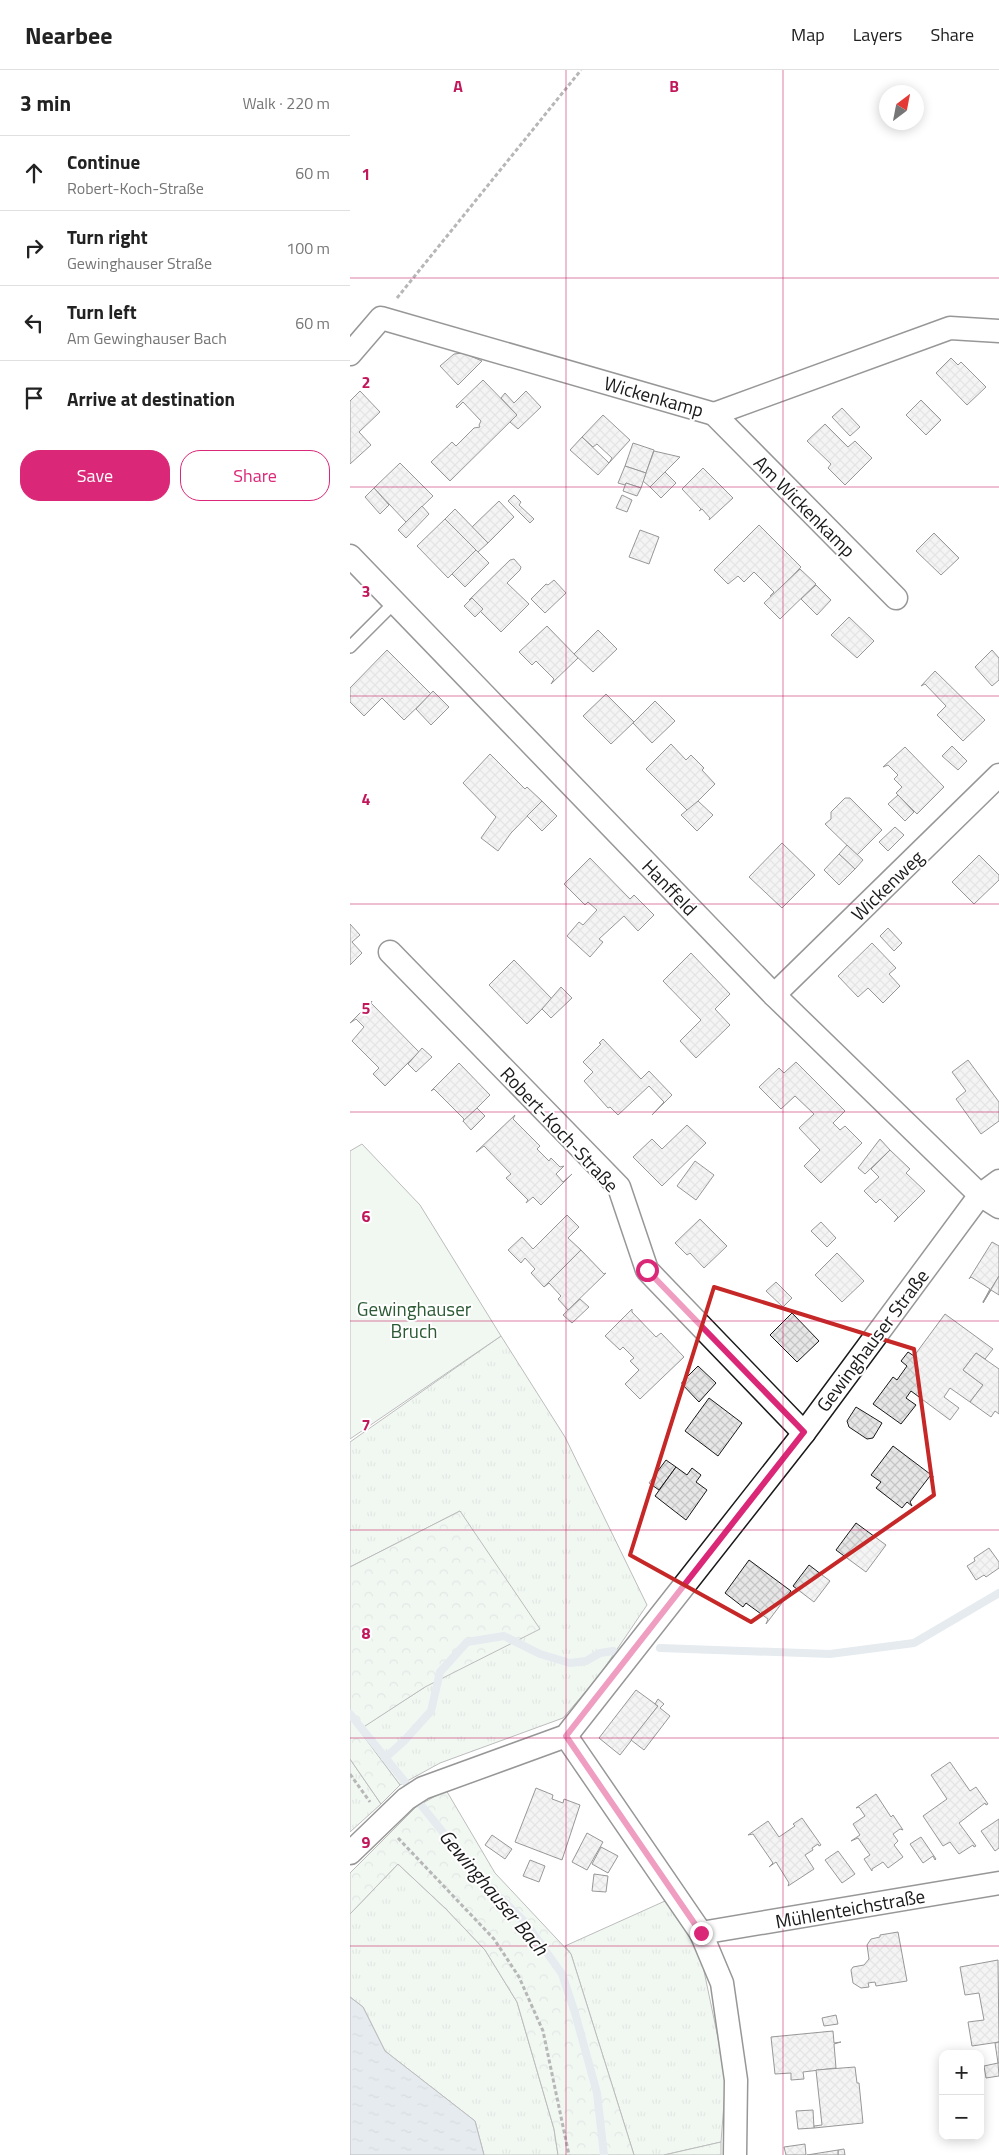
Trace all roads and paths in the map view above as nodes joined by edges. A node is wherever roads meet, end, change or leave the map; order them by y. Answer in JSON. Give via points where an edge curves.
{"nodes":[{"id":1,"x":581,"y":70,"type":"edge"},
{"id":2,"x":381,"y":318,"type":"junction"},
{"id":3,"x":999,"y":331,"type":"edge"},
{"id":4,"x":350,"y":354,"type":"edge"},
{"id":5,"x":714,"y":414,"type":"junction"},
{"id":6,"x":350,"y":556,"type":"edge"},
{"id":7,"x":896,"y":598,"type":"dead end"},
{"id":8,"x":395,"y":602,"type":"junction"},
{"id":9,"x":350,"y":647,"type":"edge"},
{"id":10,"x":999,"y":775,"type":"edge"},
{"id":11,"x":390,"y":952,"type":"dead end"},
{"id":12,"x":774,"y":995,"type":"junction"},
{"id":13,"x":999,"y":1182,"type":"edge"},
{"id":14,"x":990,"y":1201,"type":"edge"},
{"id":15,"x":804,"y":1432,"type":"junction"},
{"id":16,"x":566,"y":1736,"type":"junction"},
{"id":17,"x":350,"y":1774,"type":"edge"},
{"id":18,"x":382,"y":1822,"type":"junction"},
{"id":19,"x":350,"y":1853,"type":"edge"},
{"id":20,"x":999,"y":1883,"type":"edge"},
{"id":21,"x":701,"y":1933,"type":"junction"},
{"id":22,"x":569,"y":2155,"type":"edge"},
{"id":23,"x":734,"y":2155,"type":"edge"}],
"edges":[{"from":1,"to":2,"type":"path"},
{"from":2,"to":4,"type":"street"},
{"from":2,"to":5,"type":"street","name":"Wickenkamp"},
{"from":3,"to":5,"type":"street","name":"Wickenkamp","via":[[950,328]]},
{"from":5,"to":7,"type":"street","name":"Am Wickenkamp"},
{"from":6,"to":8,"type":"street","name":"Hanffeld"},
{"from":8,"to":9,"type":"lane"},
{"from":8,"to":12,"type":"street","name":"Hanffeld"},
{"from":10,"to":12,"type":"street","name":"Wickenweg"},
{"from":11,"to":15,"type":"street","name":"Robert-Koch-Straße","via":[[619,1187],[647,1270]]},
{"from":12,"to":14,"type":"street","name":"Hanffeld"},
{"from":13,"to":14,"type":"street","name":"Gewinghauser Straße"},
{"from":14,"to":15,"type":"street","name":"Gewinghauser Straße"},
{"from":15,"to":16,"type":"street","name":"Gewinghauser Straße"},
{"from":16,"to":18,"type":"street","via":[[414,1794]]},
{"from":16,"to":21,"type":"street"},
{"from":17,"to":18,"type":"path"},
{"from":18,"to":19,"type":"street"},
{"from":18,"to":22,"type":"path","via":[[494,1939],[519,1977],[543,2032]]},
{"from":20,"to":21,"type":"street","name":"Mühlenteichstraße"},
{"from":21,"to":23,"type":"street","via":[[724,1993],[736,2080]]}]}
